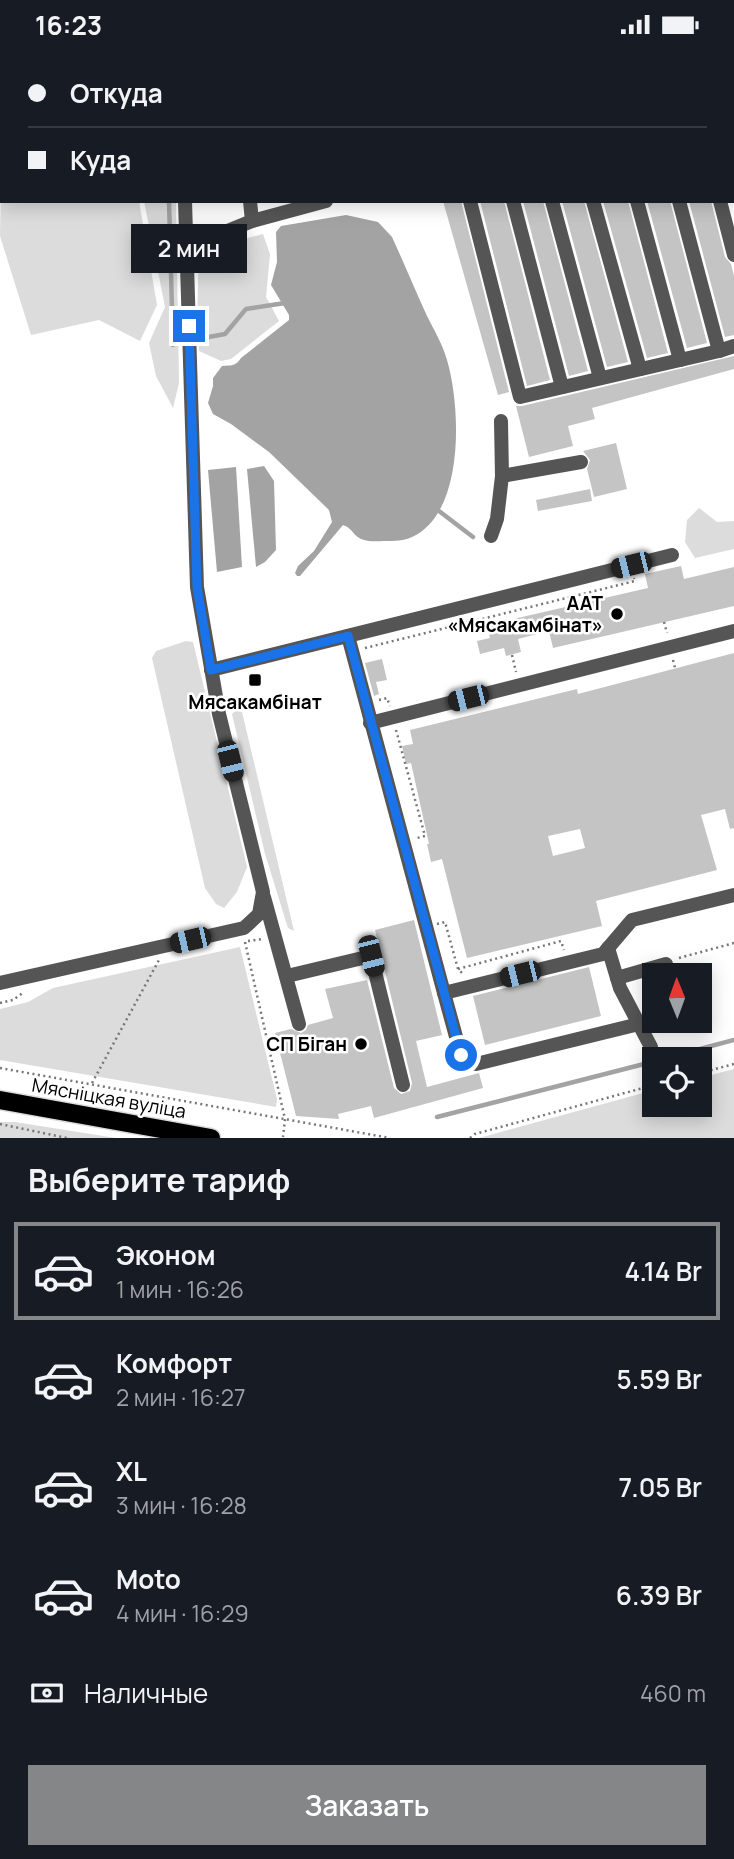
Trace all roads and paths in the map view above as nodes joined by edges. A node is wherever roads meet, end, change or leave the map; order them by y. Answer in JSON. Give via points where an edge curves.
{"nodes":[{"id":1,"x":185,"y":203,"type":"edge"},
{"id":2,"x":250,"y":203,"type":"edge"},
{"id":3,"x":319,"y":203,"type":"edge"},
{"id":4,"x":471,"y":203,"type":"edge"},
{"id":5,"x":514,"y":203,"type":"edge"},
{"id":6,"x":553,"y":203,"type":"edge"},
{"id":7,"x":594,"y":203,"type":"edge"},
{"id":8,"x":638,"y":203,"type":"edge"},
{"id":9,"x":679,"y":203,"type":"edge"},
{"id":10,"x":721,"y":203,"type":"edge"},
{"id":11,"x":252,"y":221,"type":"junction"},
{"id":12,"x":186,"y":248,"type":"junction"},
{"id":13,"x":734,"y":255,"type":"edge"},
{"id":14,"x":734,"y":346,"type":"edge"},
{"id":15,"x":719,"y":351,"type":"junction"},
{"id":16,"x":680,"y":360,"type":"junction"},
{"id":17,"x":640,"y":369,"type":"junction"},
{"id":18,"x":600,"y":378,"type":"junction"},
{"id":19,"x":562,"y":387,"type":"junction"},
{"id":20,"x":501,"y":421,"type":"dead end"},
{"id":21,"x":581,"y":462,"type":"dead end"},
{"id":22,"x":502,"y":476,"type":"junction"},
{"id":23,"x":491,"y":536,"type":"dead end"},
{"id":24,"x":672,"y":555,"type":"dead end"},
{"id":25,"x":631,"y":565,"type":"junction"},
{"id":26,"x":734,"y":631,"type":"edge"},
{"id":27,"x":348,"y":636,"type":"junction"},
{"id":28,"x":352,"y":652,"type":"junction"},
{"id":29,"x":211,"y":670,"type":"junction"},
{"id":30,"x":365,"y":703,"type":"junction"},
{"id":31,"x":393,"y":718,"type":"junction"},
{"id":32,"x":370,"y":723,"type":"junction"},
{"id":33,"x":403,"y":842,"type":"junction"},
{"id":34,"x":262,"y":892,"type":"junction"},
{"id":35,"x":734,"y":895,"type":"edge"},
{"id":36,"x":426,"y":926,"type":"junction"},
{"id":37,"x":245,"y":942,"type":"dead end"},
{"id":38,"x":734,"y":943,"type":"edge"},
{"id":39,"x":608,"y":948,"type":"junction"},
{"id":40,"x":159,"y":960,"type":"dead end"},
{"id":41,"x":568,"y":963,"type":"junction"},
{"id":42,"x":668,"y":963,"type":"edge"},
{"id":43,"x":458,"y":969,"type":"junction"},
{"id":44,"x":642,"y":971,"type":"edge"},
{"id":45,"x":287,"y":975,"type":"junction"},
{"id":46,"x":617,"y":978,"type":"junction"},
{"id":47,"x":0,"y":983,"type":"edge"},
{"id":48,"x":472,"y":986,"type":"junction"},
{"id":49,"x":444,"y":993,"type":"junction"},
{"id":50,"x":299,"y":1024,"type":"dead end"},
{"id":51,"x":639,"y":1024,"type":"junction"},
{"id":52,"x":650,"y":1047,"type":"edge"},
{"id":53,"x":734,"y":1064,"type":"edge"},
{"id":54,"x":0,"y":1068,"type":"edge"},
{"id":55,"x":712,"y":1070,"type":"edge"},
{"id":56,"x":91,"y":1084,"type":"junction"},
{"id":57,"x":404,"y":1085,"type":"dead end"},
{"id":58,"x":642,"y":1088,"type":"edge"},
{"id":59,"x":0,"y":1100,"type":"edge"},
{"id":60,"x":285,"y":1119,"type":"junction"},
{"id":61,"x":0,"y":1124,"type":"edge"},
{"id":62,"x":159,"y":1133,"type":"edge"},
{"id":63,"x":368,"y":1136,"type":"edge"},
{"id":64,"x":283,"y":1137,"type":"edge"},
{"id":65,"x":67,"y":1138,"type":"edge"},
{"id":66,"x":211,"y":1138,"type":"edge"},
{"id":67,"x":390,"y":1138,"type":"edge"},
{"id":68,"x":470,"y":1138,"type":"edge"}],
"edges":[{"from":1,"to":12,"type":"lane"},
{"from":2,"to":11,"type":"lane"},
{"from":3,"to":11,"type":"lane"},
{"from":4,"to":19,"type":"lane","via":[[520,397]]},
{"from":5,"to":19,"type":"lane"},
{"from":6,"to":18,"type":"lane"},
{"from":7,"to":17,"type":"lane"},
{"from":8,"to":16,"type":"lane"},
{"from":9,"to":15,"type":"lane"},
{"from":10,"to":13,"type":"lane"},
{"from":11,"to":12,"type":"lane"},
{"from":12,"to":29,"type":"lane","via":[[197,587]]},
{"from":14,"to":15,"type":"lane"},
{"from":15,"to":16,"type":"lane"},
{"from":16,"to":17,"type":"lane"},
{"from":17,"to":18,"type":"lane"},
{"from":18,"to":19,"type":"lane"},
{"from":20,"to":22,"type":"lane"},
{"from":21,"to":22,"type":"lane"},
{"from":22,"to":23,"type":"lane"},
{"from":24,"to":25,"type":"lane"},
{"from":25,"to":27,"type":"lane"},
{"from":25,"to":28,"type":"path","via":[[635,581]]},
{"from":26,"to":31,"type":"lane"},
{"from":27,"to":28,"type":"lane"},
{"from":27,"to":29,"type":"lane"},
{"from":28,"to":30,"type":"lane"},
{"from":29,"to":34,"type":"lane"},
{"from":30,"to":31,"type":"path","via":[[387,698]]},
{"from":30,"to":32,"type":"lane"},
{"from":31,"to":32,"type":"lane"},
{"from":31,"to":33,"type":"path","via":[[425,836]]},
{"from":32,"to":33,"type":"lane"},
{"from":33,"to":36,"type":"lane"},
{"from":34,"to":45,"type":"lane"},
{"from":34,"to":47,"type":"lane","via":[[259,914],[244,928]]},
{"from":35,"to":39,"type":"lane","via":[[632,920]]},
{"from":36,"to":43,"type":"path","via":[[445,922]]},
{"from":36,"to":49,"type":"lane"},
{"from":37,"to":60,"type":"path"},
{"from":38,"to":42,"type":"path"},
{"from":39,"to":41,"type":"lane","via":[[603,954]]},
{"from":39,"to":46,"type":"lane"},
{"from":40,"to":56,"type":"path"},
{"from":41,"to":43,"type":"path","via":[[561,941]]},
{"from":41,"to":48,"type":"lane"},
{"from":43,"to":48,"type":"path"},
{"from":44,"to":46,"type":"lane"},
{"from":45,"to":50,"type":"lane"},
{"from":45,"to":57,"type":"lane","via":[[371,956]]},
{"from":46,"to":51,"type":"lane"},
{"from":48,"to":49,"type":"lane"},
{"from":49,"to":51,"type":"lane","via":[[461,1055],[476,1064]]},
{"from":51,"to":52,"type":"lane"},
{"from":53,"to":55,"type":"path"},
{"from":54,"to":56,"type":"path"},
{"from":56,"to":60,"type":"path"},
{"from":58,"to":68,"type":"path"},
{"from":59,"to":62,"type":"main road","name":"Мясніцкая вуліца"},
{"from":60,"to":63,"type":"path"},
{"from":60,"to":64,"type":"path"},
{"from":61,"to":65,"type":"path"},
{"from":62,"to":66,"type":"main road","name":"Мясніцкая вуліца"},
{"from":63,"to":67,"type":"path"}]}
